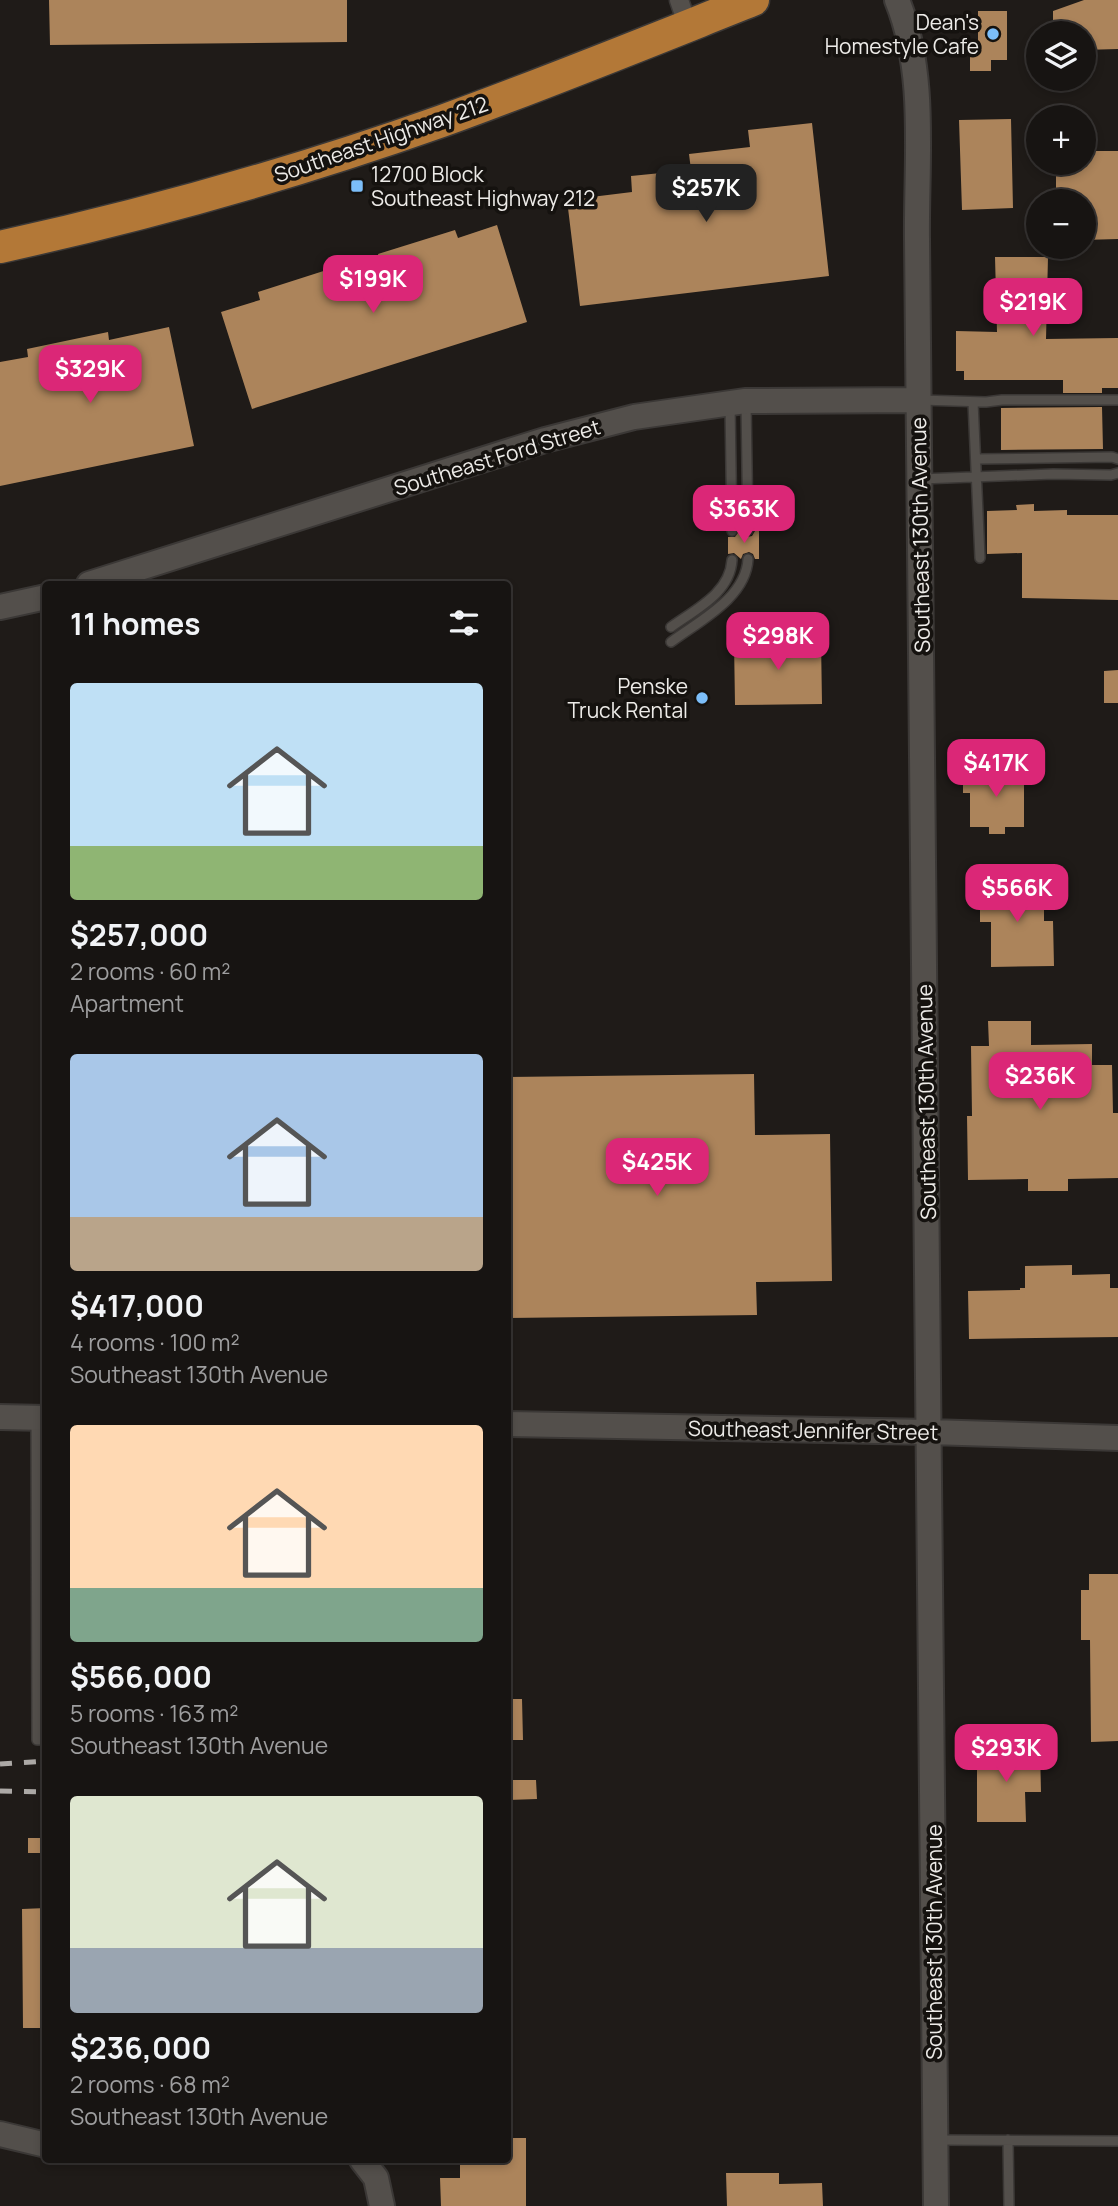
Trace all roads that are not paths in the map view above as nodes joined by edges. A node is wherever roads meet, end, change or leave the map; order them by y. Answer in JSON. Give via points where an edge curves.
{"nodes":[{"id":1,"x":753,"y":0,"type":"edge"},
{"id":2,"x":897,"y":0,"type":"edge"},
{"id":3,"x":684,"y":13,"type":"edge"},
{"id":4,"x":0,"y":247,"type":"edge"},
{"id":5,"x":918,"y":400,"type":"junction"},
{"id":6,"x":1118,"y":400,"type":"edge"},
{"id":7,"x":737,"y":402,"type":"junction"},
{"id":8,"x":974,"y":402,"type":"junction"},
{"id":9,"x":976,"y":459,"type":"junction"},
{"id":10,"x":1118,"y":459,"type":"edge"},
{"id":11,"x":1118,"y":473,"type":"edge"},
{"id":12,"x":977,"y":478,"type":"junction"},
{"id":13,"x":919,"y":479,"type":"junction"},
{"id":14,"x":748,"y":530,"type":"dead end"},
{"id":15,"x":732,"y":531,"type":"dead end"},
{"id":16,"x":980,"y":558,"type":"dead end"},
{"id":17,"x":748,"y":559,"type":"dead end"},
{"id":18,"x":732,"y":560,"type":"dead end"},
{"id":19,"x":99,"y":581,"type":"edge"},
{"id":20,"x":42,"y":598,"type":"edge"},
{"id":21,"x":0,"y":607,"type":"edge"},
{"id":22,"x":671,"y":627,"type":"dead end"},
{"id":23,"x":671,"y":642,"type":"dead end"},
{"id":24,"x":0,"y":1417,"type":"edge"},
{"id":25,"x":41,"y":1418,"type":"edge"},
{"id":26,"x":511,"y":1424,"type":"edge"},
{"id":27,"x":930,"y":1432,"type":"junction"},
{"id":28,"x":1118,"y":1438,"type":"edge"},
{"id":29,"x":42,"y":1740,"type":"edge"},
{"id":30,"x":0,"y":2134,"type":"edge"},
{"id":31,"x":936,"y":2140,"type":"junction"},
{"id":32,"x":1008,"y":2140,"type":"junction"},
{"id":33,"x":1118,"y":2141,"type":"edge"},
{"id":34,"x":42,"y":2144,"type":"edge"},
{"id":35,"x":364,"y":2163,"type":"edge"},
{"id":36,"x":382,"y":2206,"type":"edge"},
{"id":37,"x":936,"y":2206,"type":"edge"},
{"id":38,"x":1009,"y":2206,"type":"edge"}],
"edges":[{"from":1,"to":3,"type":"highway","name":"Southeast Highway 212"},
{"from":2,"to":5,"type":"street","name":"Southeast 130th Avenue","via":[[910,39],[916,79]]},
{"from":3,"to":4,"type":"highway","name":"Southeast Highway 212","via":[[443,120],[171,206]]},
{"from":5,"to":7,"type":"street","name":"Southeast Ford Street"},
{"from":5,"to":8,"type":"lane"},
{"from":5,"to":13,"type":"street","name":"Southeast 130th Avenue"},
{"from":6,"to":8,"type":"lane"},
{"from":7,"to":14,"type":"lane"},
{"from":7,"to":15,"type":"lane"},
{"from":7,"to":19,"type":"street","name":"Southeast Ford Street","via":[[586,428]]},
{"from":8,"to":9,"type":"lane"},
{"from":9,"to":10,"type":"lane"},
{"from":9,"to":12,"type":"lane"},
{"from":11,"to":12,"type":"lane"},
{"from":12,"to":13,"type":"lane"},
{"from":12,"to":16,"type":"lane"},
{"from":13,"to":27,"type":"street","name":"Southeast 130th Avenue"},
{"from":17,"to":23,"type":"lane","via":[[742,583]]},
{"from":18,"to":22,"type":"lane","via":[[726,583]]},
{"from":20,"to":21,"type":"street"},
{"from":24,"to":25,"type":"street"},
{"from":25,"to":29,"type":"lane","via":[[37,1740]]},
{"from":26,"to":27,"type":"street","name":"Southeast Jennifer Street"},
{"from":27,"to":28,"type":"street","name":"Southeast Jennifer Street"},
{"from":27,"to":31,"type":"street","name":"Southeast 130th Avenue"},
{"from":30,"to":34,"type":"street"},
{"from":31,"to":32,"type":"lane"},
{"from":31,"to":37,"type":"street","name":"Southeast 130th Avenue"},
{"from":32,"to":33,"type":"lane"},
{"from":32,"to":38,"type":"lane"},
{"from":35,"to":36,"type":"street","via":[[376,2178]]}]}
